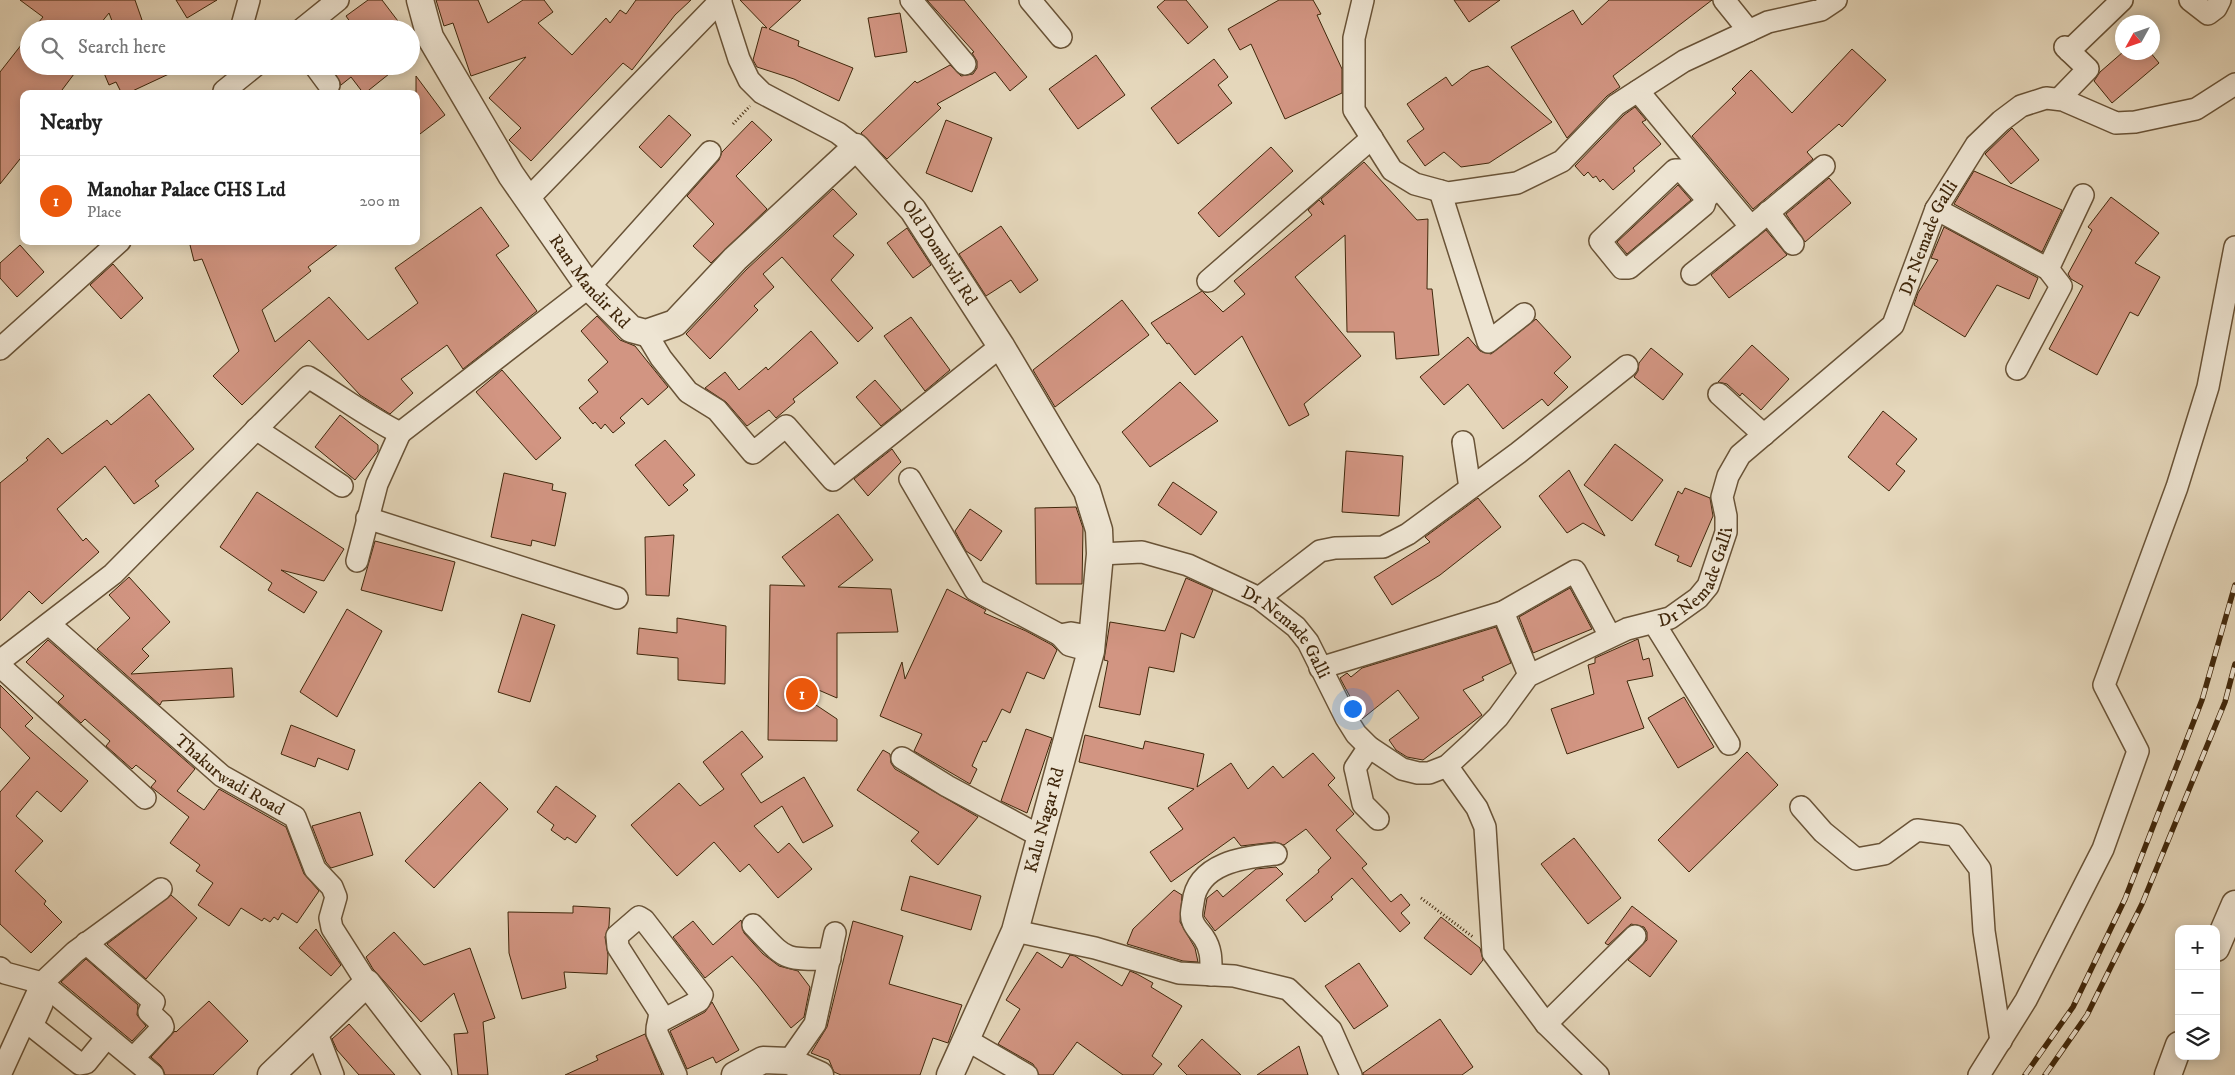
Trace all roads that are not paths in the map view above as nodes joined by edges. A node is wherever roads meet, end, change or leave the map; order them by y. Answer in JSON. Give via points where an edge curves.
{"nodes":[{"id":1,"x":249,"y":0,"type":"edge"},
{"id":2,"x":338,"y":0,"type":"edge"},
{"id":3,"x":420,"y":0,"type":"edge"},
{"id":4,"x":721,"y":0,"type":"edge"},
{"id":5,"x":911,"y":0,"type":"edge"},
{"id":6,"x":1030,"y":0,"type":"edge"},
{"id":7,"x":1363,"y":0,"type":"edge"},
{"id":8,"x":1724,"y":0,"type":"edge"},
{"id":9,"x":1836,"y":0,"type":"edge"},
{"id":10,"x":2122,"y":0,"type":"edge"},
{"id":11,"x":2190,"y":0,"type":"edge"},
{"id":12,"x":2220,"y":0,"type":"edge"},
{"id":13,"x":1802,"y":7,"type":"edge"},
{"id":14,"x":244,"y":20,"type":"edge"},
{"id":15,"x":313,"y":20,"type":"edge"},
{"id":16,"x":1749,"y":31,"type":"junction"},
{"id":17,"x":1061,"y":37,"type":"dead end"},
{"id":18,"x":965,"y":64,"type":"dead end"},
{"id":19,"x":228,"y":75,"type":"edge"},
{"id":20,"x":244,"y":75,"type":"edge"},
{"id":21,"x":322,"y":75,"type":"edge"},
{"id":22,"x":2090,"y":75,"type":"dead end"},
{"id":23,"x":2235,"y":84,"type":"edge"},
{"id":24,"x":329,"y":85,"type":"dead end"},
{"id":25,"x":224,"y":90,"type":"edge"},
{"id":26,"x":225,"y":90,"type":"edge"},
{"id":27,"x":1638,"y":91,"type":"junction"},
{"id":28,"x":2061,"y":99,"type":"junction"},
{"id":29,"x":1372,"y":138,"type":"junction"},
{"id":30,"x":856,"y":147,"type":"junction"},
{"id":31,"x":710,"y":152,"type":"dead end"},
{"id":32,"x":1824,"y":166,"type":"dead end"},
{"id":33,"x":1440,"y":191,"type":"junction"},
{"id":34,"x":1712,"y":193,"type":"junction"},
{"id":35,"x":2083,"y":195,"type":"dead end"},
{"id":36,"x":528,"y":199,"type":"junction"},
{"id":37,"x":1936,"y":209,"type":"junction"},
{"id":38,"x":1768,"y":212,"type":"junction"},
{"id":39,"x":1751,"y":227,"type":"junction"},
{"id":40,"x":1794,"y":244,"type":"dead end"},
{"id":41,"x":116,"y":245,"type":"edge"},
{"id":42,"x":2235,"y":247,"type":"edge"},
{"id":43,"x":2048,"y":269,"type":"junction"},
{"id":44,"x":1692,"y":274,"type":"dead end"},
{"id":45,"x":1208,"y":281,"type":"dead end"},
{"id":46,"x":590,"y":287,"type":"junction"},
{"id":47,"x":1524,"y":314,"type":"dead end"},
{"id":48,"x":646,"y":333,"type":"junction"},
{"id":49,"x":1001,"y":346,"type":"junction"},
{"id":50,"x":0,"y":349,"type":"edge"},
{"id":51,"x":1627,"y":366,"type":"dead end"},
{"id":52,"x":2017,"y":370,"type":"dead end"},
{"id":53,"x":1719,"y":394,"type":"dead end"},
{"id":54,"x":256,"y":429,"type":"junction"},
{"id":55,"x":400,"y":433,"type":"junction"},
{"id":56,"x":1764,"y":435,"type":"junction"},
{"id":57,"x":1463,"y":442,"type":"dead end"},
{"id":58,"x":910,"y":479,"type":"dead end"},
{"id":59,"x":342,"y":486,"type":"dead end"},
{"id":60,"x":1470,"y":488,"type":"junction"},
{"id":61,"x":368,"y":518,"type":"junction"},
{"id":62,"x":1100,"y":554,"type":"junction"},
{"id":63,"x":357,"y":561,"type":"dead end"},
{"id":64,"x":617,"y":598,"type":"dead end"},
{"id":65,"x":1259,"y":598,"type":"junction"},
{"id":66,"x":1503,"y":612,"type":"junction"},
{"id":67,"x":1654,"y":623,"type":"junction"},
{"id":68,"x":49,"y":624,"type":"junction"},
{"id":69,"x":1610,"y":636,"type":"junction"},
{"id":70,"x":1092,"y":644,"type":"junction"},
{"id":71,"x":0,"y":661,"type":"edge"},
{"id":72,"x":0,"y":666,"type":"edge"},
{"id":73,"x":1320,"y":668,"type":"junction"},
{"id":74,"x":1529,"y":675,"type":"junction"},
{"id":75,"x":1730,"y":744,"type":"dead end"},
{"id":76,"x":1369,"y":747,"type":"junction"},
{"id":77,"x":902,"y":758,"type":"dead end"},
{"id":78,"x":1447,"y":766,"type":"junction"},
{"id":79,"x":145,"y":798,"type":"dead end"},
{"id":80,"x":1801,"y":807,"type":"dead end"},
{"id":81,"x":1378,"y":819,"type":"dead end"},
{"id":82,"x":1040,"y":836,"type":"junction"},
{"id":83,"x":1276,"y":854,"type":"dead end"},
{"id":84,"x":161,"y":889,"type":"dead end"},
{"id":85,"x":2235,"y":904,"type":"edge"},
{"id":86,"x":753,"y":925,"type":"dead end"},
{"id":87,"x":1014,"y":931,"type":"junction"},
{"id":88,"x":835,"y":933,"type":"dead end"},
{"id":89,"x":1634,"y":936,"type":"dead end"},
{"id":90,"x":2220,"y":939,"type":"edge"},
{"id":91,"x":86,"y":943,"type":"junction"},
{"id":92,"x":830,"y":959,"type":"junction"},
{"id":93,"x":0,"y":968,"type":"edge"},
{"id":94,"x":1211,"y":975,"type":"junction"},
{"id":95,"x":367,"y":983,"type":"junction"},
{"id":96,"x":38,"y":1003,"type":"junction"},
{"id":97,"x":659,"y":1022,"type":"junction"},
{"id":98,"x":1546,"y":1024,"type":"junction"},
{"id":99,"x":316,"y":1031,"type":"junction"},
{"id":100,"x":107,"y":1037,"type":"junction"},
{"id":101,"x":967,"y":1040,"type":"junction"},
{"id":102,"x":2001,"y":1041,"type":"junction"},
{"id":103,"x":138,"y":1053,"type":"dead end"},
{"id":104,"x":2175,"y":1056,"type":"edge"},
{"id":105,"x":784,"y":1070,"type":"edge"},
{"id":106,"x":0,"y":1075,"type":"edge"},
{"id":107,"x":153,"y":1075,"type":"edge"},
{"id":108,"x":271,"y":1075,"type":"edge"},
{"id":109,"x":333,"y":1075,"type":"edge"},
{"id":110,"x":438,"y":1075,"type":"edge"},
{"id":111,"x":676,"y":1075,"type":"edge"},
{"id":112,"x":735,"y":1075,"type":"edge"},
{"id":113,"x":820,"y":1075,"type":"edge"},
{"id":114,"x":950,"y":1075,"type":"edge"},
{"id":115,"x":1027,"y":1075,"type":"edge"},
{"id":116,"x":1351,"y":1075,"type":"edge"},
{"id":117,"x":1598,"y":1075,"type":"edge"},
{"id":118,"x":1979,"y":1075,"type":"edge"},
{"id":119,"x":2168,"y":1075,"type":"edge"}],
"edges":[{"from":1,"to":14,"type":"street"},
{"from":2,"to":15,"type":"street"},
{"from":3,"to":36,"type":"street","name":"Ram Mandir Rd","via":[[430,37]]},
{"from":4,"to":30,"type":"street","name":"Old Dombivli Rd","via":[[749,80],[762,93],[838,133]]},
{"from":4,"to":36,"type":"street"},
{"from":5,"to":18,"type":"street"},
{"from":6,"to":17,"type":"street"},
{"from":7,"to":29,"type":"street","via":[[1354,38],[1354,110]]},
{"from":8,"to":16,"type":"street"},
{"from":9,"to":13,"type":"street","via":[[1821,10]]},
{"from":10,"to":28,"type":"street","via":[[2067,49],[2088,69]]},
{"from":11,"to":12,"type":"street","via":[[2208,14]]},
{"from":13,"to":16,"type":"street"},
{"from":16,"to":27,"type":"street","via":[[1684,62]]},
{"from":19,"to":25,"type":"street"},
{"from":20,"to":26,"type":"street"},
{"from":21,"to":24,"type":"street"},
{"from":22,"to":28,"type":"street"},
{"from":23,"to":28,"type":"street","name":"Dr Nemade Galli","via":[[2196,109],[2126,124],[2116,123]]},
{"from":27,"to":33,"type":"street","via":[[1616,105],[1562,161],[1517,183],[1448,193]]},
{"from":27,"to":34,"type":"street"},
{"from":28,"to":37,"type":"street","name":"Dr Nemade Galli","via":[[2046,98],[2021,106],[2001,121],[1976,146]]},
{"from":29,"to":33,"type":"street","via":[[1392,170],[1415,184]]},
{"from":29,"to":45,"type":"street"},
{"from":30,"to":48,"type":"street","name":"Ram Mandir Rd","via":[[735,259],[674,323]]},
{"from":30,"to":49,"type":"street","name":"Old Dombivli Rd","via":[[913,210]]},
{"from":31,"to":46,"type":"street"},
{"from":32,"to":38,"type":"street"},
{"from":33,"to":47,"type":"street","via":[[1488,342]]},
{"from":34,"to":34,"type":"street","via":[[1704,205],[1628,268],[1622,268],[1600,241],[1675,170],[1681,170]]},
{"from":34,"to":39,"type":"street"},
{"from":35,"to":43,"type":"street"},
{"from":36,"to":46,"type":"street","name":"Ram Mandir Rd"},
{"from":37,"to":43,"type":"street"},
{"from":37,"to":56,"type":"street","name":"Dr Nemade Galli","via":[[1892,325]]},
{"from":38,"to":39,"type":"street"},
{"from":38,"to":40,"type":"street"},
{"from":39,"to":44,"type":"street"},
{"from":41,"to":50,"type":"street"},
{"from":42,"to":102,"type":"street","via":[[2208,387],[2177,488],[2104,685],[2138,751],[2103,848],[2026,1000]]},
{"from":43,"to":52,"type":"street","via":[[2061,286]]},
{"from":46,"to":48,"type":"street","name":"Ram Mandir Rd","via":[[631,329]]},
{"from":46,"to":55,"type":"street"},
{"from":48,"to":49,"type":"street","via":[[688,392],[717,410],[753,453],[786,426],[833,480]]},
{"from":49,"to":62,"type":"street","name":"Old Dombivli Rd","via":[[1088,491],[1099,530]]},
{"from":51,"to":60,"type":"street"},
{"from":53,"to":56,"type":"street"},
{"from":54,"to":55,"type":"street","via":[[308,377],[369,418]]},
{"from":54,"to":59,"type":"street"},
{"from":54,"to":68,"type":"street","via":[[113,574]]},
{"from":55,"to":61,"type":"street","via":[[377,484]]},
{"from":56,"to":67,"type":"street","name":"Dr Nemade Galli","via":[[1740,454],[1728,476],[1722,497],[1726,532],[1708,586],[1698,598],[1670,618]]},
{"from":57,"to":60,"type":"street"},
{"from":58,"to":70,"type":"street","via":[[975,590],[1060,635],[1071,633]]},
{"from":60,"to":65,"type":"street","via":[[1408,534],[1384,547],[1320,551]]},
{"from":61,"to":63,"type":"street"},
{"from":61,"to":64,"type":"street"},
{"from":62,"to":65,"type":"street","name":"Dr Nemade Galli","via":[[1142,552],[1188,565]]},
{"from":62,"to":70,"type":"street","name":"Kalu Nagar Rd"},
{"from":65,"to":73,"type":"street","name":"Dr Nemade Galli","via":[[1296,627],[1308,642]]},
{"from":66,"to":69,"type":"street","via":[[1575,571]]},
{"from":66,"to":73,"type":"street"},
{"from":66,"to":74,"type":"street"},
{"from":67,"to":69,"type":"street","name":"Dr Nemade Galli"},
{"from":67,"to":75,"type":"street"},
{"from":68,"to":71,"type":"street"},
{"from":68,"to":95,"type":"street","name":"Thakurwadi Road","via":[[222,776],[296,817],[315,869],[332,887],[336,897],[330,918],[332,928]]},
{"from":69,"to":74,"type":"street","name":"Dr Nemade Galli"},
{"from":70,"to":82,"type":"street","name":"Kalu Nagar Rd"},
{"from":72,"to":79,"type":"street"},
{"from":73,"to":76,"type":"street","name":"Dr Nemade Galli","via":[[1346,718]]},
{"from":74,"to":78,"type":"street","name":"Dr Nemade Galli","via":[[1498,717]]},
{"from":76,"to":78,"type":"street","name":"Dr Nemade Galli","via":[[1402,769],[1418,773],[1429,773]]},
{"from":76,"to":81,"type":"street","via":[[1355,768],[1363,804]]},
{"from":77,"to":82,"type":"street"},
{"from":78,"to":98,"type":"street","via":[[1477,808],[1485,826],[1493,952]]},
{"from":80,"to":102,"type":"street","via":[[1823,832],[1856,859],[1884,854],[1917,830],[1955,834],[1980,869],[1984,931]]},
{"from":82,"to":87,"type":"street","name":"Kalu Nagar Rd"},
{"from":83,"to":94,"type":"street","via":[[1227,862],[1199,884],[1194,895],[1192,916],[1211,950]]},
{"from":84,"to":91,"type":"street"},
{"from":85,"to":90,"type":"street"},
{"from":86,"to":92,"type":"street","via":[[782,955],[797,960]]},
{"from":87,"to":94,"type":"street","via":[[1095,948],[1179,974]]},
{"from":87,"to":101,"type":"street","name":"Kalu Nagar Rd"},
{"from":88,"to":92,"type":"street"},
{"from":89,"to":98,"type":"street"},
{"from":91,"to":96,"type":"street"},
{"from":91,"to":103,"type":"street","via":[[154,1002],[149,1012],[163,1028]]},
{"from":92,"to":105,"type":"street","via":[[815,1024]]},
{"from":93,"to":96,"type":"street"},
{"from":94,"to":116,"type":"street","via":[[1234,976],[1288,989],[1331,1030]]},
{"from":95,"to":99,"type":"street"},
{"from":95,"to":110,"type":"street"},
{"from":96,"to":100,"type":"street"},
{"from":96,"to":100,"type":"street","via":[[33,1027],[80,1064],[86,1063]]},
{"from":96,"to":106,"type":"street"},
{"from":97,"to":97,"type":"street","via":[[659,1010],[616,940],[639,917],[702,995],[699,1001]]},
{"from":97,"to":111,"type":"street","via":[[657,1033]]},
{"from":98,"to":117,"type":"street"},
{"from":99,"to":108,"type":"street"},
{"from":99,"to":109,"type":"street"},
{"from":100,"to":107,"type":"street"},
{"from":101,"to":114,"type":"street","name":"Kalu Nagar Rd"},
{"from":101,"to":115,"type":"street"},
{"from":102,"to":118,"type":"street"},
{"from":104,"to":119,"type":"street"},
{"from":105,"to":112,"type":"street","via":[[763,1060]]},
{"from":105,"to":113,"type":"street"}]}
